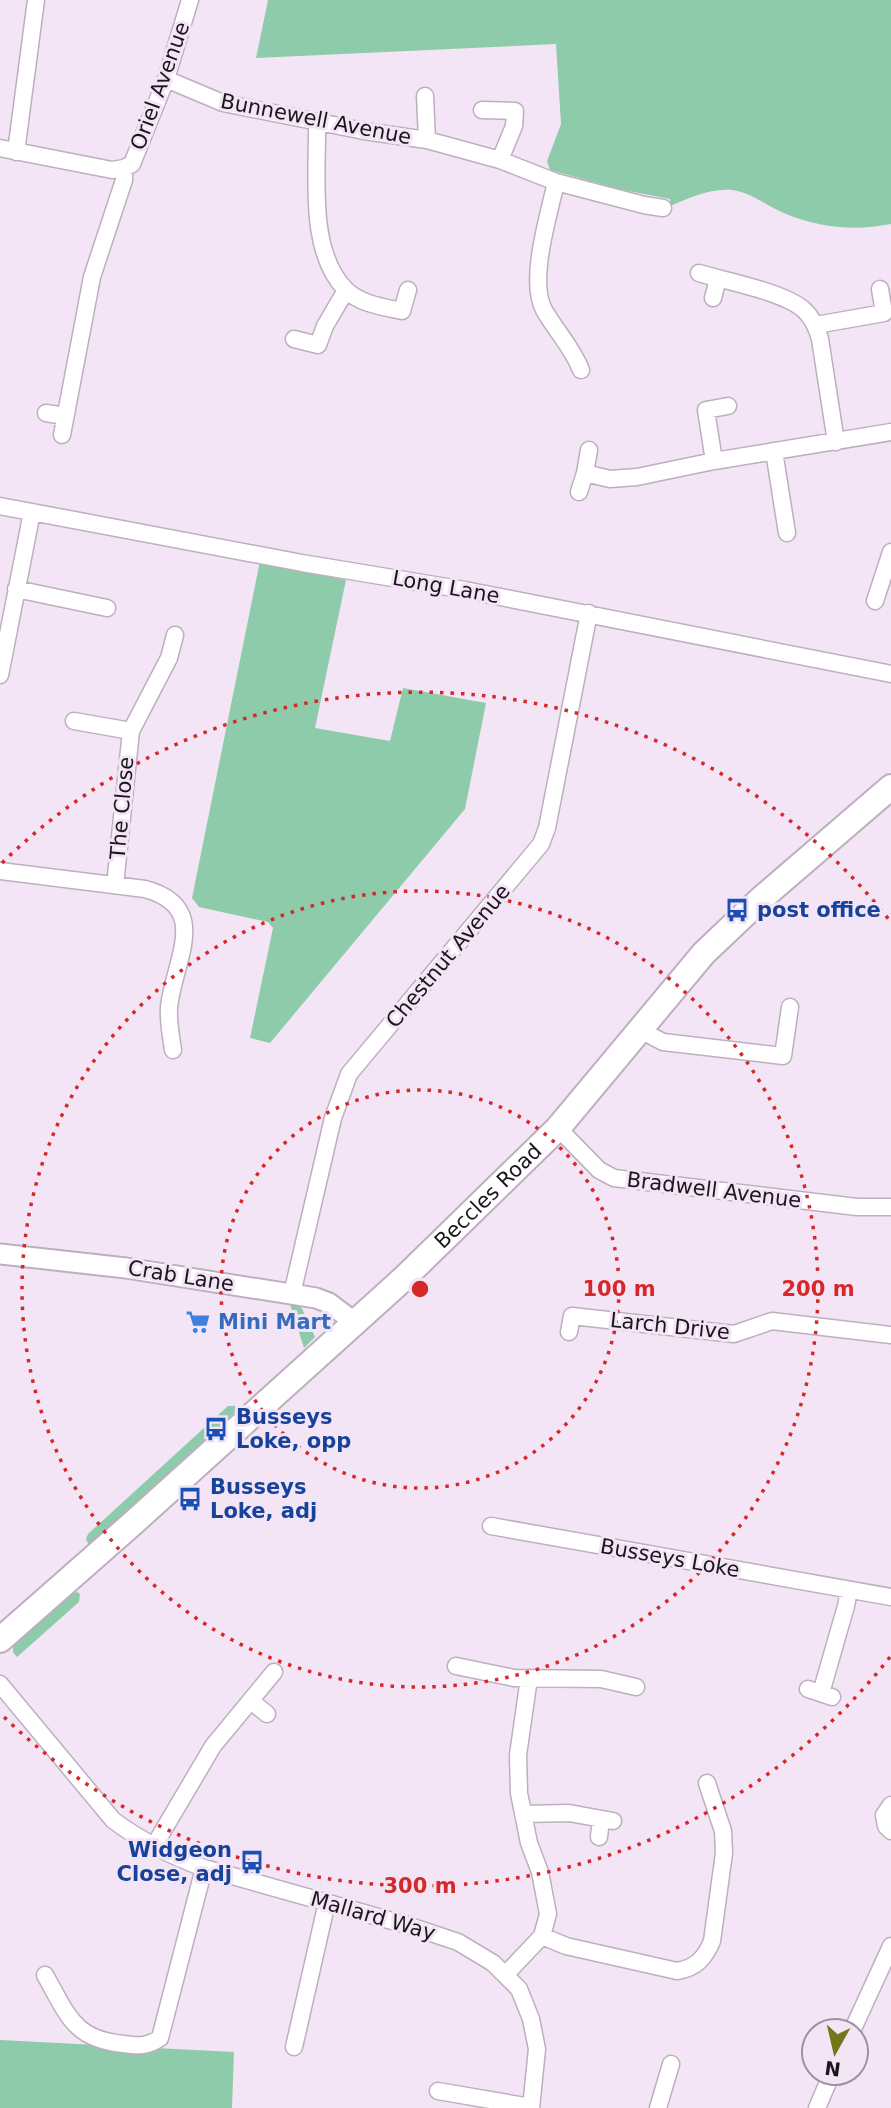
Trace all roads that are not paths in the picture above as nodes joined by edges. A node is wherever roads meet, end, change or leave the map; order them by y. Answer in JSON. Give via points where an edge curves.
{"nodes":[{"id":1,"x":36,"y":0,"type":"edge"},
{"id":2,"x":191,"y":0,"type":"edge"},
{"id":3,"x":166,"y":79,"type":"junction"},
{"id":4,"x":425,"y":96,"type":"dead end"},
{"id":5,"x":482,"y":110,"type":"dead end"},
{"id":6,"x":317,"y":122,"type":"junction"},
{"id":7,"x":427,"y":140,"type":"junction"},
{"id":8,"x":0,"y":148,"type":"edge"},
{"id":9,"x":16,"y":152,"type":"junction"},
{"id":10,"x":500,"y":160,"type":"junction"},
{"id":11,"x":124,"y":168,"type":"junction"},
{"id":12,"x":556,"y":182,"type":"junction"},
{"id":13,"x":644,"y":205,"type":"junction"},
{"id":14,"x":663,"y":208,"type":"dead end"},
{"id":15,"x":640,"y":222,"type":"dead end"},
{"id":16,"x":699,"y":273,"type":"dead end"},
{"id":17,"x":718,"y":279,"type":"junction"},
{"id":18,"x":880,"y":289,"type":"dead end"},
{"id":19,"x":346,"y":290,"type":"junction"},
{"id":20,"x":408,"y":290,"type":"dead end"},
{"id":21,"x":713,"y":298,"type":"dead end"},
{"id":22,"x":402,"y":311,"type":"junction"},
{"id":23,"x":419,"y":316,"type":"dead end"},
{"id":24,"x":816,"y":325,"type":"junction"},
{"id":25,"x":295,"y":339,"type":"dead end"},
{"id":26,"x":581,"y":370,"type":"dead end"},
{"id":27,"x":728,"y":406,"type":"dead end"},
{"id":28,"x":46,"y":413,"type":"dead end"},
{"id":29,"x":65,"y":416,"type":"junction"},
{"id":30,"x":891,"y":432,"type":"edge"},
{"id":31,"x":62,"y":435,"type":"dead end"},
{"id":32,"x":836,"y":442,"type":"junction"},
{"id":33,"x":589,"y":450,"type":"dead end"},
{"id":34,"x":774,"y":451,"type":"junction"},
{"id":35,"x":714,"y":461,"type":"junction"},
{"id":36,"x":585,"y":473,"type":"junction"},
{"id":37,"x":579,"y":492,"type":"dead end"},
{"id":38,"x":0,"y":506,"type":"edge"},
{"id":39,"x":32,"y":512,"type":"junction"},
{"id":40,"x":768,"y":520,"type":"dead end"},
{"id":41,"x":891,"y":552,"type":"edge"},
{"id":42,"x":16,"y":589,"type":"junction"},
{"id":43,"x":882,"y":595,"type":"edge"},
{"id":44,"x":107,"y":608,"type":"dead end"},
{"id":45,"x":589,"y":613,"type":"junction"},
{"id":46,"x":174,"y":635,"type":"dead end"},
{"id":47,"x":891,"y":674,"type":"edge"},
{"id":48,"x":0,"y":675,"type":"edge"},
{"id":49,"x":74,"y":721,"type":"dead end"},
{"id":50,"x":131,"y":731,"type":"junction"},
{"id":51,"x":891,"y":787,"type":"edge"},
{"id":52,"x":0,"y":871,"type":"edge"},
{"id":53,"x":115,"y":885,"type":"junction"},
{"id":54,"x":790,"y":1007,"type":"dead end"},
{"id":55,"x":640,"y":1030,"type":"junction"},
{"id":56,"x":173,"y":1050,"type":"dead end"},
{"id":57,"x":558,"y":1128,"type":"junction"},
{"id":58,"x":891,"y":1207,"type":"edge"},
{"id":59,"x":0,"y":1254,"type":"edge"},
{"id":60,"x":292,"y":1294,"type":"junction"},
{"id":61,"x":571,"y":1317,"type":"dead end"},
{"id":62,"x":354,"y":1322,"type":"junction"},
{"id":63,"x":891,"y":1335,"type":"edge"},
{"id":64,"x":491,"y":1526,"type":"dead end"},
{"id":65,"x":849,"y":1590,"type":"junction"},
{"id":66,"x":891,"y":1597,"type":"edge"},
{"id":67,"x":0,"y":1640,"type":"edge"},
{"id":68,"x":472,"y":1652,"type":"dead end"},
{"id":69,"x":274,"y":1672,"type":"dead end"},
{"id":70,"x":530,"y":1678,"type":"junction"},
{"id":71,"x":0,"y":1685,"type":"edge"},
{"id":72,"x":821,"y":1693,"type":"dead end"},
{"id":73,"x":251,"y":1700,"type":"junction"},
{"id":74,"x":620,"y":1700,"type":"dead end"},
{"id":75,"x":267,"y":1714,"type":"dead end"},
{"id":76,"x":707,"y":1783,"type":"dead end"},
{"id":77,"x":891,"y":1805,"type":"edge"},
{"id":78,"x":523,"y":1814,"type":"junction"},
{"id":79,"x":891,"y":1831,"type":"edge"},
{"id":80,"x":599,"y":1837,"type":"dead end"},
{"id":81,"x":154,"y":1846,"type":"junction"},
{"id":82,"x":204,"y":1868,"type":"junction"},
{"id":83,"x":327,"y":1902,"type":"junction"},
{"id":84,"x":542,"y":1936,"type":"junction"},
{"id":85,"x":891,"y":1946,"type":"edge"},
{"id":86,"x":506,"y":1974,"type":"junction"},
{"id":87,"x":45,"y":1975,"type":"dead end"},
{"id":88,"x":858,"y":2017,"type":"edge"},
{"id":89,"x":294,"y":2048,"type":"dead end"},
{"id":90,"x":671,"y":2064,"type":"dead end"},
{"id":91,"x":826,"y":2087,"type":"edge"},
{"id":92,"x":438,"y":2091,"type":"dead end"},
{"id":93,"x":531,"y":2108,"type":"edge"},
{"id":94,"x":657,"y":2108,"type":"edge"},
{"id":95,"x":817,"y":2108,"type":"edge"}],
"edges":[{"from":1,"to":9,"type":"street"},
{"from":2,"to":3,"type":"street","name":"Oriel Avenue"},
{"from":3,"to":6,"type":"street","name":"Bunnewell Avenue","via":[[223,103]]},
{"from":3,"to":11,"type":"street","name":"Oriel Avenue","via":[[136,156]]},
{"from":4,"to":7,"type":"street","name":"Bunnewell Avenue"},
{"from":5,"to":10,"type":"street","via":[[515,111]]},
{"from":6,"to":7,"type":"street","name":"Bunnewell Avenue"},
{"from":6,"to":19,"type":"street","via":[[319,229],[324,252]]},
{"from":7,"to":10,"type":"street","name":"Bunnewell Avenue"},
{"from":8,"to":9,"type":"street"},
{"from":9,"to":11,"type":"street","via":[[94,168]]},
{"from":10,"to":12,"type":"street","name":"Bunnewell Avenue"},
{"from":11,"to":29,"type":"street","via":[[92,277]]},
{"from":12,"to":13,"type":"street","name":"Bunnewell Avenue"},
{"from":12,"to":26,"type":"street","via":[[537,286],[551,336],[575,353]]},
{"from":13,"to":14,"type":"street","name":"Bunnewell Avenue"},
{"from":13,"to":15,"type":"street"},
{"from":16,"to":17,"type":"street"},
{"from":17,"to":21,"type":"street"},
{"from":17,"to":24,"type":"street","via":[[787,299],[804,309]]},
{"from":18,"to":24,"type":"street","via":[[884,313]]},
{"from":19,"to":22,"type":"street","via":[[370,303]]},
{"from":19,"to":25,"type":"street","via":[[316,352]]},
{"from":20,"to":22,"type":"street"},
{"from":22,"to":23,"type":"street"},
{"from":24,"to":32,"type":"street"},
{"from":27,"to":35,"type":"street","via":[[706,410]]},
{"from":28,"to":29,"type":"street"},
{"from":29,"to":31,"type":"street"},
{"from":30,"to":32,"type":"street"},
{"from":32,"to":34,"type":"street"},
{"from":33,"to":36,"type":"street"},
{"from":34,"to":35,"type":"street"},
{"from":34,"to":40,"type":"street","via":[[786,526]]},
{"from":35,"to":36,"type":"street","via":[[637,477],[610,479]]},
{"from":36,"to":37,"type":"street"},
{"from":38,"to":39,"type":"street","name":"Long Lane"},
{"from":39,"to":42,"type":"street"},
{"from":39,"to":45,"type":"street","name":"Long Lane"},
{"from":41,"to":43,"type":"street"},
{"from":42,"to":44,"type":"street"},
{"from":42,"to":48,"type":"street"},
{"from":45,"to":47,"type":"street","name":"Long Lane"},
{"from":45,"to":60,"type":"street","name":"Chestnut Avenue","via":[[541,844],[349,1074],[333,1118]]},
{"from":46,"to":50,"type":"street","name":"The Close","via":[[169,658]]},
{"from":49,"to":50,"type":"street","name":"The Close"},
{"from":50,"to":53,"type":"street","name":"The Close"},
{"from":51,"to":55,"type":"highway","name":"Beccles Road","via":[[704,953]]},
{"from":52,"to":53,"type":"street"},
{"from":53,"to":56,"type":"street","via":[[161,894],[178,906],[183,917],[170,1005]]},
{"from":54,"to":55,"type":"street","via":[[783,1056],[663,1042]]},
{"from":55,"to":57,"type":"highway","name":"Beccles Road"},
{"from":57,"to":58,"type":"street","name":"Bradwell Avenue","via":[[598,1170],[614,1178],[857,1207]]},
{"from":57,"to":62,"type":"highway","name":"Beccles Road"},
{"from":59,"to":60,"type":"street","name":"Crab Lane"},
{"from":60,"to":62,"type":"street","name":"Crab Lane","via":[[329,1303]]},
{"from":61,"to":63,"type":"street","name":"Larch Drive","via":[[734,1335],[772,1321]]},
{"from":62,"to":67,"type":"highway","name":"Beccles Road"},
{"from":64,"to":65,"type":"street","name":"Busseys Loke"},
{"from":65,"to":66,"type":"street","name":"Busseys Loke"},
{"from":65,"to":72,"type":"street"},
{"from":68,"to":70,"type":"street","via":[[462,1668]]},
{"from":69,"to":73,"type":"street"},
{"from":70,"to":74,"type":"street","via":[[601,1679],[630,1685]]},
{"from":70,"to":78,"type":"street","via":[[517,1755]]},
{"from":71,"to":81,"type":"street","name":"Mallard Way","via":[[113,1820]]},
{"from":73,"to":75,"type":"street"},
{"from":73,"to":81,"type":"street","via":[[213,1746]]},
{"from":76,"to":84,"type":"street","via":[[723,1832],[724,1853],[712,1941],[699,1962],[677,1971],[566,1946]]},
{"from":77,"to":79,"type":"street","via":[[884,1815]]},
{"from":78,"to":80,"type":"street","via":[[569,1813],[607,1820]]},
{"from":78,"to":84,"type":"street","via":[[546,1898],[548,1914]]},
{"from":81,"to":82,"type":"street","name":"Mallard Way"},
{"from":82,"to":83,"type":"street","name":"Mallard Way"},
{"from":82,"to":87,"type":"street","via":[[160,2038],[140,2046],[86,2035],[75,2026]]},
{"from":83,"to":86,"type":"street","name":"Mallard Way","via":[[458,1942]]},
{"from":83,"to":89,"type":"street"},
{"from":84,"to":86,"type":"street"},
{"from":85,"to":88,"type":"street"},
{"from":86,"to":93,"type":"street","name":"Mallard Way","via":[[519,1989],[537,2049]]},
{"from":90,"to":94,"type":"street"},
{"from":91,"to":95,"type":"street"},
{"from":92,"to":93,"type":"street"}]}
